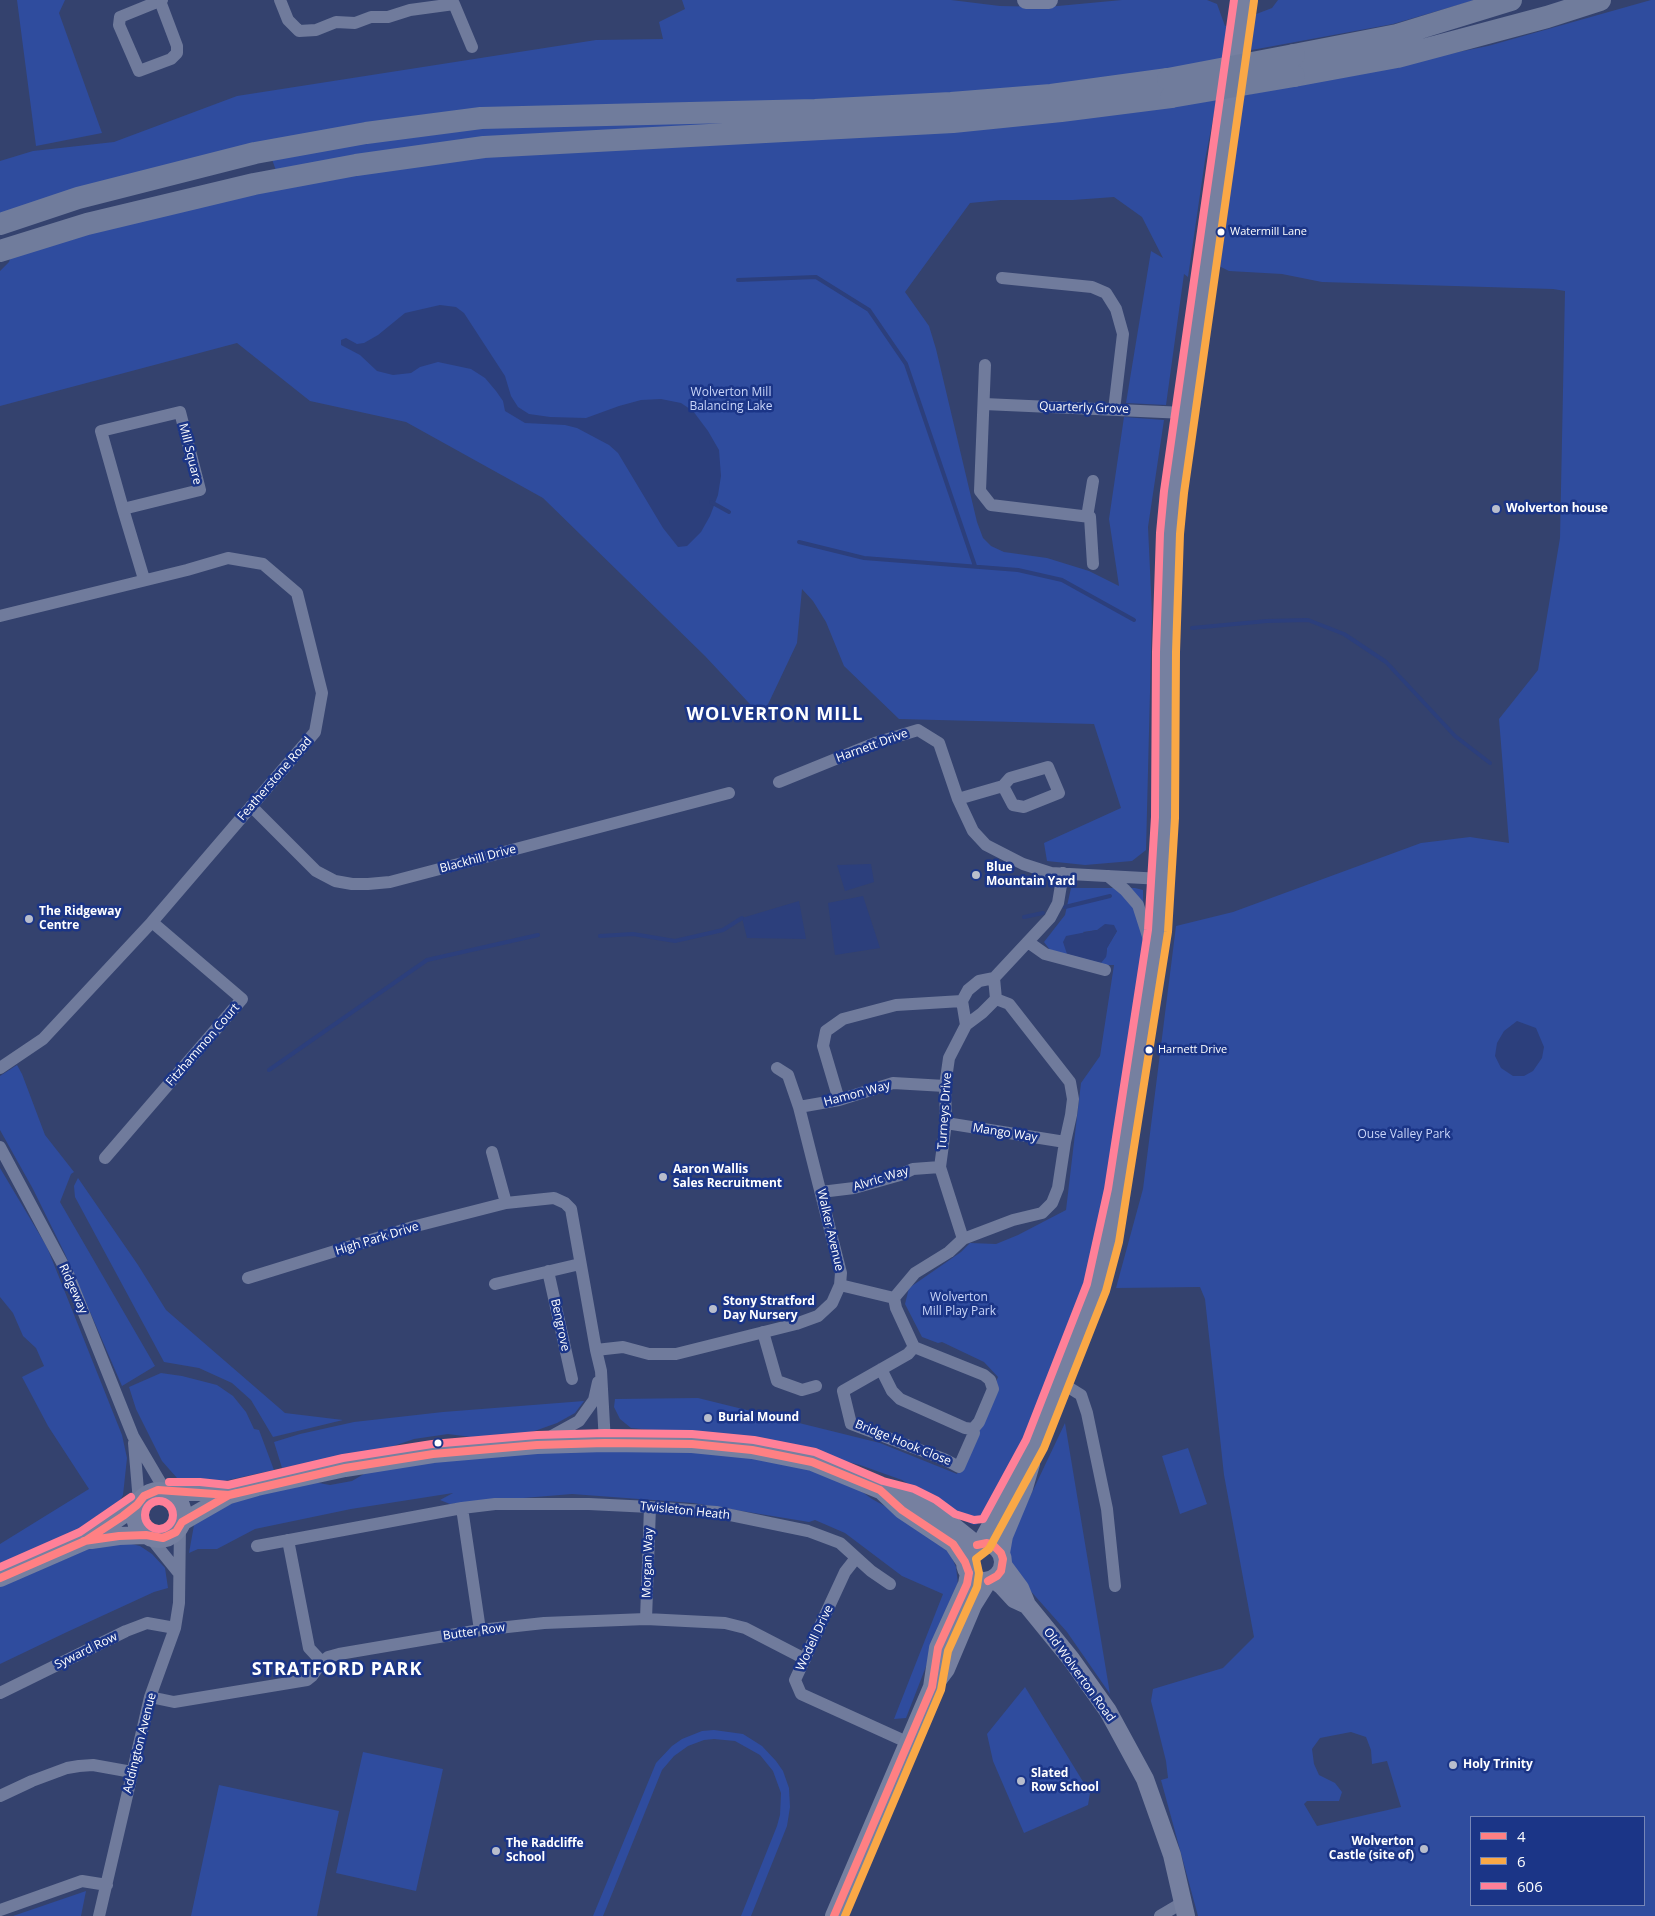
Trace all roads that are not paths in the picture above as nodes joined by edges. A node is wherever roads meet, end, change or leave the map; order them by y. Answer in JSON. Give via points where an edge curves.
{"nodes":[{"id":1,"x":161,"y":0,"type":"edge"},
{"id":2,"x":280,"y":0,"type":"edge"},
{"id":3,"x":1026,"y":0,"type":"edge"},
{"id":4,"x":1049,"y":0,"type":"edge"},
{"id":5,"x":1244,"y":0,"type":"edge"},
{"id":6,"x":1511,"y":0,"type":"edge"},
{"id":7,"x":1600,"y":0,"type":"edge"},
{"id":8,"x":472,"y":47,"type":"dead end"},
{"id":9,"x":1294,"y":65,"type":"junction"},
{"id":10,"x":1170,"y":88,"type":"junction"},
{"id":11,"x":0,"y":224,"type":"edge"},
{"id":12,"x":0,"y":252,"type":"edge"},
{"id":13,"x":1002,"y":278,"type":"dead end"},
{"id":14,"x":985,"y":366,"type":"dead end"},
{"id":15,"x":984,"y":404,"type":"junction"},
{"id":16,"x":1114,"y":410,"type":"junction"},
{"id":17,"x":1185,"y":413,"type":"junction"},
{"id":18,"x":1093,"y":481,"type":"dead end"},
{"id":19,"x":123,"y":509,"type":"junction"},
{"id":20,"x":1087,"y":517,"type":"junction"},
{"id":21,"x":1093,"y":564,"type":"dead end"},
{"id":22,"x":144,"y":579,"type":"junction"},
{"id":23,"x":0,"y":616,"type":"edge"},
{"id":24,"x":779,"y":782,"type":"dead end"},
{"id":25,"x":1004,"y":786,"type":"dead end"},
{"id":26,"x":729,"y":793,"type":"dead end"},
{"id":27,"x":958,"y":799,"type":"junction"},
{"id":28,"x":251,"y":806,"type":"junction"},
{"id":29,"x":1062,"y":873,"type":"junction"},
{"id":30,"x":1108,"y":876,"type":"junction"},
{"id":31,"x":1162,"y":879,"type":"junction"},
{"id":32,"x":152,"y":922,"type":"junction"},
{"id":33,"x":1028,"y":942,"type":"junction"},
{"id":34,"x":1154,"y":954,"type":"junction"},
{"id":35,"x":1105,"y":970,"type":"dead end"},
{"id":36,"x":994,"y":978,"type":"junction"},
{"id":37,"x":996,"y":999,"type":"junction"},
{"id":38,"x":962,"y":1001,"type":"junction"},
{"id":39,"x":966,"y":1025,"type":"junction"},
{"id":40,"x":1,"y":1066,"type":"edge"},
{"id":41,"x":777,"y":1068,"type":"dead end"},
{"id":42,"x":945,"y":1086,"type":"junction"},
{"id":43,"x":840,"y":1100,"type":"junction"},
{"id":44,"x":799,"y":1107,"type":"junction"},
{"id":45,"x":946,"y":1123,"type":"junction"},
{"id":46,"x":1064,"y":1142,"type":"junction"},
{"id":47,"x":0,"y":1147,"type":"edge"},
{"id":48,"x":492,"y":1152,"type":"dead end"},
{"id":49,"x":106,"y":1158,"type":"dead end"},
{"id":50,"x":940,"y":1168,"type":"junction"},
{"id":51,"x":821,"y":1192,"type":"junction"},
{"id":52,"x":506,"y":1203,"type":"junction"},
{"id":53,"x":963,"y":1239,"type":"junction"},
{"id":54,"x":580,"y":1264,"type":"junction"},
{"id":55,"x":548,"y":1271,"type":"junction"},
{"id":56,"x":248,"y":1278,"type":"dead end"},
{"id":57,"x":495,"y":1284,"type":"dead end"},
{"id":58,"x":840,"y":1285,"type":"junction"},
{"id":59,"x":894,"y":1298,"type":"junction"},
{"id":60,"x":763,"y":1332,"type":"junction"},
{"id":61,"x":914,"y":1347,"type":"junction"},
{"id":62,"x":596,"y":1350,"type":"junction"},
{"id":63,"x":881,"y":1370,"type":"junction"},
{"id":64,"x":601,"y":1371,"type":"junction"},
{"id":65,"x":572,"y":1379,"type":"dead end"},
{"id":66,"x":1060,"y":1382,"type":"junction"},
{"id":67,"x":816,"y":1386,"type":"dead end"},
{"id":68,"x":973,"y":1428,"type":"junction"},
{"id":69,"x":133,"y":1436,"type":"junction"},
{"id":70,"x":605,"y":1443,"type":"junction"},
{"id":71,"x":1035,"y":1444,"type":"junction"},
{"id":72,"x":537,"y":1445,"type":"junction"},
{"id":73,"x":880,"y":1490,"type":"junction"},
{"id":74,"x":168,"y":1492,"type":"junction"},
{"id":75,"x":229,"y":1495,"type":"junction"},
{"id":76,"x":138,"y":1503,"type":"junction"},
{"id":77,"x":650,"y":1507,"type":"junction"},
{"id":78,"x":462,"y":1508,"type":"junction"},
{"id":79,"x":950,"y":1523,"type":"junction"},
{"id":80,"x":181,"y":1524,"type":"junction"},
{"id":81,"x":990,"y":1527,"type":"junction"},
{"id":82,"x":147,"y":1536,"type":"junction"},
{"id":83,"x":85,"y":1540,"type":"junction"},
{"id":84,"x":288,"y":1540,"type":"junction"},
{"id":85,"x":979,"y":1544,"type":"junction"},
{"id":86,"x":257,"y":1546,"type":"dead end"},
{"id":87,"x":856,"y":1558,"type":"junction"},
{"id":88,"x":967,"y":1567,"type":"junction"},
{"id":89,"x":996,"y":1570,"type":"junction"},
{"id":90,"x":178,"y":1572,"type":"junction"},
{"id":91,"x":0,"y":1578,"type":"edge"},
{"id":92,"x":890,"y":1584,"type":"dead end"},
{"id":93,"x":1115,"y":1586,"type":"dead end"},
{"id":94,"x":978,"y":1596,"type":"junction"},
{"id":95,"x":1021,"y":1602,"type":"junction"},
{"id":96,"x":646,"y":1619,"type":"junction"},
{"id":97,"x":175,"y":1628,"type":"junction"},
{"id":98,"x":480,"y":1630,"type":"junction"},
{"id":99,"x":804,"y":1659,"type":"junction"},
{"id":100,"x":322,"y":1662,"type":"junction"},
{"id":101,"x":932,"y":1687,"type":"junction"},
{"id":102,"x":0,"y":1693,"type":"edge"},
{"id":103,"x":150,"y":1697,"type":"junction"},
{"id":104,"x":909,"y":1743,"type":"junction"},
{"id":105,"x":132,"y":1772,"type":"junction"},
{"id":106,"x":0,"y":1796,"type":"edge"},
{"id":107,"x":107,"y":1885,"type":"junction"},
{"id":108,"x":0,"y":1910,"type":"edge"},
{"id":109,"x":1184,"y":1910,"type":"edge"},
{"id":110,"x":99,"y":1916,"type":"edge"},
{"id":111,"x":834,"y":1916,"type":"edge"},
{"id":112,"x":1160,"y":1916,"type":"edge"}],
"edges":[{"from":1,"to":1,"type":"street","via":[[120,17],[119,25],[138,71],[170,59],[176,53]]},
{"from":2,"to":8,"type":"street","via":[[288,20],[300,31],[316,30],[336,22],[355,23],[371,17],[388,17],[410,10],[454,4]]},
{"from":3,"to":4,"type":"street"},
{"from":5,"to":17,"type":"street"},
{"from":6,"to":9,"type":"highway"},
{"from":7,"to":9,"type":"highway","via":[[1396,57]]},
{"from":9,"to":10,"type":"highway","bridge":true},
{"from":10,"to":11,"type":"highway","via":[[815,110],[481,118],[366,133],[255,153],[78,198]]},
{"from":10,"to":12,"type":"highway","via":[[1061,112],[953,122],[484,147],[356,165],[254,184],[87,224]]},
{"from":13,"to":16,"type":"street","via":[[1092,287],[1106,292],[1116,308],[1123,334]]},
{"from":14,"to":15,"type":"street"},
{"from":15,"to":16,"type":"street","name":"Quarterly Grove"},
{"from":15,"to":20,"type":"street","via":[[980,491],[991,505]]},
{"from":16,"to":17,"type":"street","name":"Quarterly Grove"},
{"from":17,"to":31,"type":"street","via":[[1170,533]]},
{"from":18,"to":20,"type":"street"},
{"from":19,"to":19,"type":"street","name":"Mill Square","via":[[101,431],[180,412],[200,490]]},
{"from":19,"to":22,"type":"street","name":"Mill Square"},
{"from":20,"to":21,"type":"street","via":[[1090,517]]},
{"from":22,"to":23,"type":"street","name":"Featherstone Road"},
{"from":22,"to":28,"type":"street","name":"Featherstone Road","via":[[228,558],[263,564],[297,593],[322,693],[315,732]]},
{"from":24,"to":27,"type":"street","name":"Harnett Drive","via":[[875,743],[918,730],[939,743]]},
{"from":25,"to":27,"type":"street"},
{"from":26,"to":28,"type":"street","name":"Blackhill Drive","via":[[390,882],[368,884],[335,880],[316,871]]},
{"from":27,"to":29,"type":"street","name":"Harnett Drive","via":[[973,831],[986,845],[1023,864]]},
{"from":28,"to":32,"type":"street","name":"Featherstone Road"},
{"from":29,"to":30,"type":"street","name":"Harnett Drive"},
{"from":29,"to":33,"type":"street","via":[[1058,903],[1050,918]]},
{"from":30,"to":31,"type":"street","name":"Harnett Drive"},
{"from":30,"to":34,"type":"street","via":[[1138,905]]},
{"from":31,"to":34,"type":"street"},
{"from":32,"to":40,"type":"street","name":"Featherstone Road","via":[[43,1039]]},
{"from":32,"to":49,"type":"street","name":"Fitzhammon Court","via":[[242,999]]},
{"from":33,"to":35,"type":"street","via":[[1045,954]]},
{"from":33,"to":36,"type":"street"},
{"from":34,"to":66,"type":"street","via":[[1108,1240],[1097,1287]]},
{"from":36,"to":37,"type":"street"},
{"from":36,"to":38,"type":"street","via":[[979,981],[968,990]]},
{"from":37,"to":39,"type":"street","name":"Turneys Drive"},
{"from":37,"to":46,"type":"street","via":[[1008,1004],[1070,1082],[1073,1099]]},
{"from":38,"to":39,"type":"street"},
{"from":38,"to":43,"type":"street","via":[[896,1005],[843,1019],[826,1031],[823,1046]]},
{"from":39,"to":42,"type":"street","name":"Turneys Drive","via":[[948,1058]]},
{"from":41,"to":44,"type":"street","name":"Walker Avenue","via":[[788,1075]]},
{"from":42,"to":43,"type":"street","name":"Hamon Way","via":[[893,1083]]},
{"from":42,"to":45,"type":"street","name":"Turneys Drive"},
{"from":43,"to":44,"type":"street","name":"Hamon Way"},
{"from":44,"to":51,"type":"street","name":"Walker Avenue"},
{"from":45,"to":46,"type":"street","name":"Mango Way"},
{"from":45,"to":50,"type":"street","name":"Turneys Drive"},
{"from":46,"to":53,"type":"street","via":[[1058,1188],[1052,1203],[1042,1213]]},
{"from":47,"to":69,"type":"street","name":"Ridgeway","via":[[69,1276]]},
{"from":48,"to":52,"type":"street"},
{"from":50,"to":51,"type":"street","name":"Alvric Way","via":[[913,1170],[854,1188]]},
{"from":50,"to":53,"type":"street","name":"Turneys Drive"},
{"from":51,"to":58,"type":"street","name":"Walker Avenue","via":[[841,1273]]},
{"from":52,"to":54,"type":"street","name":"High Park Drive","via":[[554,1198],[565,1203],[571,1209]]},
{"from":52,"to":56,"type":"street","name":"High Park Drive","via":[[416,1226]]},
{"from":53,"to":59,"type":"street","via":[[915,1273]]},
{"from":54,"to":55,"type":"street"},
{"from":54,"to":62,"type":"street","name":"High Park Drive"},
{"from":55,"to":57,"type":"street"},
{"from":55,"to":65,"type":"street","name":"Bengrove"},
{"from":58,"to":59,"type":"street"},
{"from":58,"to":60,"type":"street","name":"Walker Avenue","via":[[832,1303],[818,1316]]},
{"from":59,"to":61,"type":"street"},
{"from":60,"to":62,"type":"street","name":"Walker Avenue","via":[[676,1354],[650,1354],[623,1347]]},
{"from":60,"to":67,"type":"street","via":[[777,1382],[802,1390]]},
{"from":61,"to":63,"type":"street","name":"Bridge Hook Close"},
{"from":61,"to":68,"type":"street","name":"Bridge Hook Close","via":[[990,1380],[993,1389],[979,1422]]},
{"from":62,"to":64,"type":"street","name":"High Park Drive"},
{"from":63,"to":68,"type":"street","via":[[892,1392],[900,1399],[965,1428]]},
{"from":63,"to":68,"type":"street","name":"Bridge Hook Close","via":[[843,1391],[851,1424],[959,1467],[974,1433]]},
{"from":64,"to":70,"type":"street","name":"High Park Drive"},
{"from":64,"to":72,"type":"street","name":"High Park Drive","via":[[594,1400],[579,1421]]},
{"from":66,"to":71,"type":"street"},
{"from":66,"to":93,"type":"street","via":[[1080,1395],[1087,1413],[1107,1509]]},
{"from":69,"to":74,"type":"street","name":"Ridgeway"},
{"from":69,"to":76,"type":"street","name":"Ridgeway"},
{"from":70,"to":72,"type":"street"},
{"from":70,"to":73,"type":"street","via":[[692,1444],[752,1450],[812,1462]]},
{"from":71,"to":81,"type":"street"},
{"from":71,"to":89,"type":"street","via":[[1028,1476],[1004,1536]]},
{"from":72,"to":75,"type":"street","via":[[434,1454],[345,1468]]},
{"from":73,"to":79,"type":"street","via":[[910,1498],[931,1508]]},
{"from":73,"to":88,"type":"street","via":[[902,1510],[953,1544]]},
{"from":74,"to":75,"type":"street"},
{"from":74,"to":76,"type":"street","via":[[151,1492]]},
{"from":74,"to":80,"type":"street","via":[[180,1502]]},
{"from":75,"to":80,"type":"street"},
{"from":76,"to":82,"type":"street","via":[[135,1511],[137,1524]]},
{"from":76,"to":83,"type":"street"},
{"from":77,"to":78,"type":"street","name":"Twisleton Heath","via":[[505,1504]]},
{"from":77,"to":87,"type":"street","name":"Twisleton Heath","via":[[716,1512],[808,1531],[840,1543]]},
{"from":77,"to":96,"type":"street","name":"Morgan Way"},
{"from":78,"to":84,"type":"street","name":"Twisleton Heath"},
{"from":78,"to":98,"type":"street"},
{"from":79,"to":81,"type":"street","via":[[973,1530]]},
{"from":79,"to":85,"type":"street"},
{"from":80,"to":82,"type":"street","via":[[176,1532],[163,1538]]},
{"from":80,"to":90,"type":"street","name":"Addington Avenue"},
{"from":81,"to":85,"type":"street"},
{"from":82,"to":83,"type":"street"},
{"from":82,"to":90,"type":"street"},
{"from":83,"to":91,"type":"street"},
{"from":84,"to":86,"type":"street","name":"Twisleton Heath"},
{"from":84,"to":100,"type":"street","via":[[309,1648]]},
{"from":85,"to":88,"type":"street","via":[[968,1552]]},
{"from":85,"to":89,"type":"street","via":[[993,1545]]},
{"from":87,"to":92,"type":"street","name":"Twisleton Heath"},
{"from":87,"to":99,"type":"street","name":"Wodell Drive","via":[[845,1572]]},
{"from":88,"to":89,"type":"street","via":[[977,1580]]},
{"from":88,"to":101,"type":"street","via":[[967,1584],[938,1648]]},
{"from":89,"to":94,"type":"street"},
{"from":89,"to":95,"type":"street","name":"Old Wolverton Road","via":[[1020,1588]]},
{"from":90,"to":97,"type":"street","name":"Addington Avenue","via":[[179,1603]]},
{"from":94,"to":95,"type":"street","via":[[993,1593]]},
{"from":94,"to":101,"type":"street","via":[[946,1668]]},
{"from":95,"to":109,"type":"street","name":"Old Wolverton Road","via":[[1071,1659],[1108,1711],[1145,1779],[1172,1855]]},
{"from":96,"to":98,"type":"street","name":"Butter Row","via":[[544,1623]]},
{"from":96,"to":99,"type":"street","name":"Butter Row","via":[[725,1623],[745,1628]]},
{"from":97,"to":102,"type":"street","name":"Syward Row","via":[[147,1623]]},
{"from":97,"to":103,"type":"street","name":"Addington Avenue"},
{"from":98,"to":100,"type":"street","name":"Butter Row","via":[[339,1654]]},
{"from":99,"to":104,"type":"street","name":"Wodell Drive","via":[[795,1680],[801,1694]]},
{"from":100,"to":103,"type":"street","name":"Butter Row","via":[[307,1680],[174,1702]]},
{"from":101,"to":104,"type":"street"},
{"from":103,"to":105,"type":"street","name":"Addington Avenue"},
{"from":104,"to":111,"type":"street"},
{"from":105,"to":106,"type":"street","via":[[93,1765],[79,1766]]},
{"from":105,"to":107,"type":"street","name":"Addington Avenue"},
{"from":107,"to":108,"type":"street","via":[[82,1882]]},
{"from":107,"to":110,"type":"street","name":"Addington Avenue"},
{"from":109,"to":112,"type":"street"}]}
